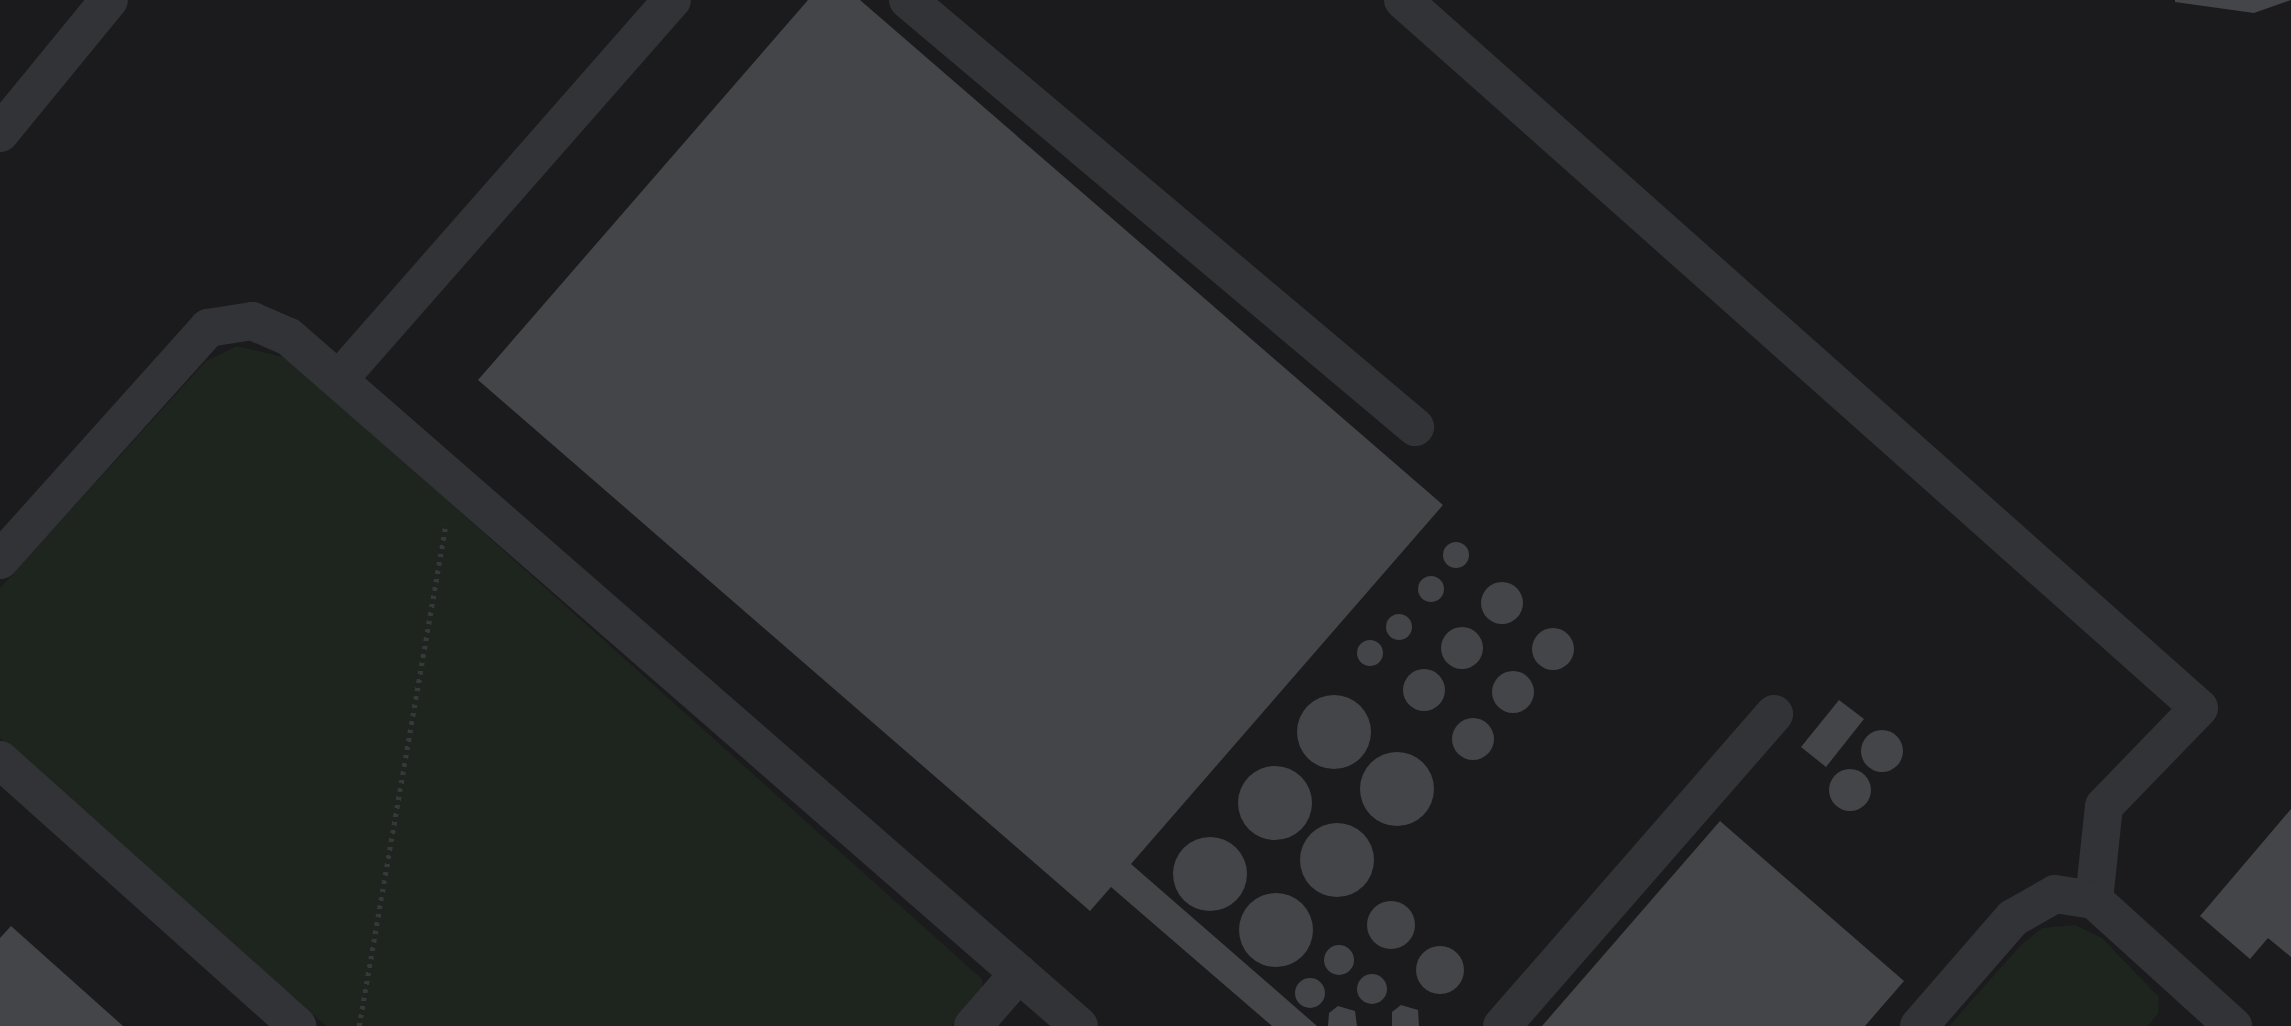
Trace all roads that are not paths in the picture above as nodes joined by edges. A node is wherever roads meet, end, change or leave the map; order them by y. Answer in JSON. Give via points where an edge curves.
{"nodes":[{"id":1,"x":109,"y":0,"type":"edge"},
{"id":2,"x":672,"y":0,"type":"edge"},
{"id":3,"x":908,"y":0,"type":"edge"},
{"id":4,"x":1403,"y":0,"type":"edge"},
{"id":5,"x":0,"y":133,"type":"edge"},
{"id":6,"x":340,"y":378,"type":"junction"},
{"id":7,"x":1415,"y":427,"type":"dead end"},
{"id":8,"x":0,"y":560,"type":"edge"},
{"id":9,"x":1774,"y":714,"type":"dead end"},
{"id":10,"x":0,"y":760,"type":"edge"},
{"id":11,"x":2094,"y":900,"type":"junction"},
{"id":12,"x":1018,"y":973,"type":"junction"},
{"id":13,"x":298,"y":1026,"type":"edge"},
{"id":14,"x":973,"y":1026,"type":"edge"},
{"id":15,"x":1079,"y":1026,"type":"edge"},
{"id":16,"x":1502,"y":1026,"type":"edge"},
{"id":17,"x":1919,"y":1026,"type":"edge"},
{"id":18,"x":2233,"y":1026,"type":"edge"}],
"edges":[{"from":1,"to":5,"type":"lane"},
{"from":2,"to":6,"type":"lane"},
{"from":3,"to":7,"type":"lane"},
{"from":4,"to":11,"type":"lane","via":[[2200,708],[2104,806]]},
{"from":6,"to":8,"type":"lane","via":[[289,337],[252,321],[208,328]]},
{"from":6,"to":12,"type":"lane"},
{"from":9,"to":16,"type":"lane"},
{"from":10,"to":13,"type":"lane"},
{"from":11,"to":17,"type":"lane","via":[[2055,894],[2014,918]]},
{"from":11,"to":18,"type":"lane"},
{"from":12,"to":14,"type":"lane"},
{"from":12,"to":15,"type":"lane"}]}
